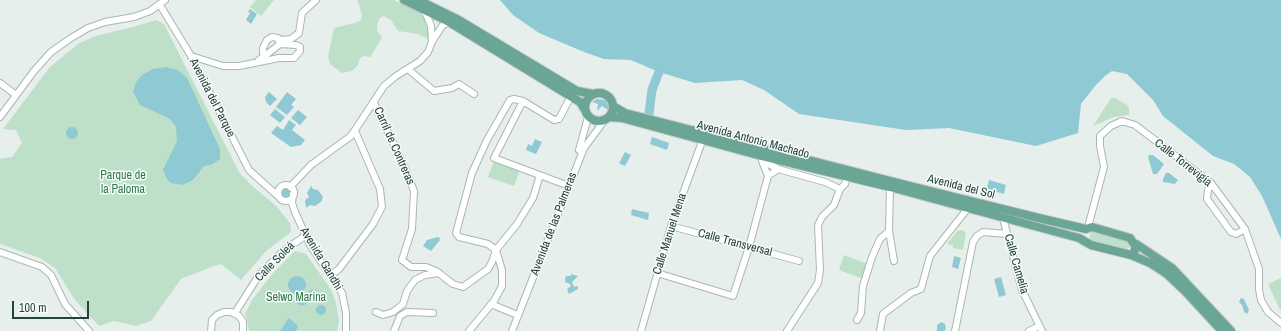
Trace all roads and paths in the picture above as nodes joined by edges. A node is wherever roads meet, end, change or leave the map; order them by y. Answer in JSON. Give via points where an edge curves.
{"nodes":[{"id":1,"x":165,"y":0,"type":"edge"},
{"id":2,"x":316,"y":0,"type":"edge"},
{"id":3,"x":404,"y":0,"type":"edge"},
{"id":4,"x":418,"y":0,"type":"edge"},
{"id":5,"x":160,"y":5,"type":"junction"},
{"id":6,"x":424,"y":9,"type":"junction"},
{"id":7,"x":449,"y":22,"type":"junction"},
{"id":8,"x":280,"y":42,"type":"junction"},
{"id":9,"x":432,"y":42,"type":"junction"},
{"id":10,"x":266,"y":55,"type":"junction"},
{"id":11,"x":191,"y":56,"type":"junction"},
{"id":12,"x":255,"y":63,"type":"junction"},
{"id":13,"x":409,"y":70,"type":"junction"},
{"id":14,"x":0,"y":82,"type":"edge"},
{"id":15,"x":474,"y":94,"type":"dead end"},
{"id":16,"x":593,"y":94,"type":"junction"},
{"id":17,"x":16,"y":95,"type":"junction"},
{"id":18,"x":571,"y":96,"type":"junction"},
{"id":19,"x":522,"y":101,"type":"junction"},
{"id":20,"x":374,"y":103,"type":"junction"},
{"id":21,"x":613,"y":106,"type":"junction"},
{"id":22,"x":586,"y":113,"type":"junction"},
{"id":23,"x":0,"y":117,"type":"edge"},
{"id":24,"x":607,"y":119,"type":"junction"},
{"id":25,"x":355,"y":131,"type":"junction"},
{"id":26,"x":703,"y":139,"type":"junction"},
{"id":27,"x":760,"y":158,"type":"junction"},
{"id":28,"x":832,"y":165,"type":"joint"},
{"id":29,"x":778,"y":169,"type":"junction"},
{"id":30,"x":848,"y":173,"type":"junction"},
{"id":31,"x":538,"y":175,"type":"junction"},
{"id":32,"x":768,"y":176,"type":"junction"},
{"id":33,"x":1211,"y":183,"type":"junction"},
{"id":34,"x":567,"y":185,"type":"junction"},
{"id":35,"x":267,"y":187,"type":"junction"},
{"id":36,"x":290,"y":187,"type":"junction"},
{"id":37,"x":890,"y":187,"type":"junction"},
{"id":38,"x":840,"y":189,"type":"junction"},
{"id":39,"x":279,"y":190,"type":"junction"},
{"id":40,"x":293,"y":194,"type":"junction"},
{"id":41,"x":282,"y":199,"type":"junction"},
{"id":42,"x":968,"y":208,"type":"junction"},
{"id":43,"x":295,"y":212,"type":"junction"},
{"id":44,"x":1003,"y":218,"type":"junction"},
{"id":45,"x":671,"y":226,"type":"junction"},
{"id":46,"x":1087,"y":228,"type":"junction"},
{"id":47,"x":1245,"y":229,"type":"junction"},
{"id":48,"x":889,"y":231,"type":"junction"},
{"id":49,"x":1007,"y":234,"type":"junction"},
{"id":50,"x":306,"y":235,"type":"junction"},
{"id":51,"x":1084,"y":241,"type":"junction"},
{"id":52,"x":1136,"y":244,"type":"junction"},
{"id":53,"x":749,"y":246,"type":"junction"},
{"id":54,"x":496,"y":250,"type":"junction"},
{"id":55,"x":0,"y":252,"type":"edge"},
{"id":56,"x":1131,"y":255,"type":"junction"},
{"id":57,"x":799,"y":261,"type":"dead end"},
{"id":58,"x":894,"y":261,"type":"dead end"},
{"id":59,"x":439,"y":272,"type":"junction"},
{"id":60,"x":657,"y":273,"type":"junction"},
{"id":61,"x":331,"y":275,"type":"junction"},
{"id":62,"x":491,"y":304,"type":"junction"},
{"id":63,"x":1197,"y":304,"type":"junction"},
{"id":64,"x":376,"y":312,"type":"dead end"},
{"id":65,"x":235,"y":313,"type":"junction"},
{"id":66,"x":433,"y":313,"type":"dead end"},
{"id":67,"x":515,"y":314,"type":"junction"},
{"id":68,"x":857,"y":320,"type":"dead end"},
{"id":69,"x":1281,"y":323,"type":"edge"},
{"id":70,"x":1041,"y":328,"type":"edge"},
{"id":71,"x":89,"y":331,"type":"edge"},
{"id":72,"x":211,"y":331,"type":"edge"},
{"id":73,"x":243,"y":331,"type":"edge"},
{"id":74,"x":346,"y":331,"type":"edge"},
{"id":75,"x":394,"y":331,"type":"edge"},
{"id":76,"x":469,"y":331,"type":"edge"},
{"id":77,"x":508,"y":331,"type":"edge"},
{"id":78,"x":512,"y":331,"type":"edge"},
{"id":79,"x":641,"y":331,"type":"edge"},
{"id":80,"x":787,"y":331,"type":"edge"},
{"id":81,"x":880,"y":331,"type":"edge"},
{"id":82,"x":955,"y":331,"type":"edge"},
{"id":83,"x":1029,"y":331,"type":"edge"},
{"id":84,"x":1217,"y":331,"type":"edge"},
{"id":85,"x":1222,"y":331,"type":"edge"},
{"id":86,"x":1231,"y":331,"type":"edge"}],
"edges":[{"from":1,"to":5,"type":"street"},
{"from":2,"to":8,"type":"street","via":[[302,14],[299,33]]},
{"from":3,"to":6,"type":"main road"},
{"from":4,"to":16,"type":"main road","via":[[457,19],[577,91]]},
{"from":5,"to":11,"type":"street","name":"Avenida del Parque"},
{"from":5,"to":17,"type":"street","via":[[134,17],[88,28],[71,38],[51,52]]},
{"from":6,"to":7,"type":"main road"},
{"from":6,"to":9,"type":"street","via":[[431,26]]},
{"from":7,"to":9,"type":"street","via":[[442,26]]},
{"from":7,"to":18,"type":"main road"},
{"from":8,"to":10,"type":"street"},
{"from":8,"to":10,"type":"street","via":[[276,37],[268,40],[263,48],[263,54]]},
{"from":8,"to":12,"type":"street","via":[[296,45],[300,51],[294,58]]},
{"from":9,"to":13,"type":"street","via":[[428,52]]},
{"from":10,"to":12,"type":"street"},
{"from":11,"to":12,"type":"street","via":[[223,66]]},
{"from":11,"to":35,"type":"street","name":"Avenida del Parque","via":[[242,157],[250,170]]},
{"from":13,"to":15,"type":"street","via":[[434,91],[459,84]]},
{"from":13,"to":20,"type":"street","via":[[384,86]]},
{"from":14,"to":17,"type":"street"},
{"from":16,"to":21,"type":"main road","via":[[606,95]]},
{"from":16,"to":22,"type":"main road","via":[[586,100]]},
{"from":17,"to":23,"type":"street"},
{"from":18,"to":19,"type":"street","via":[[559,119],[554,120]]},
{"from":18,"to":22,"type":"main road","via":[[580,102]]},
{"from":19,"to":31,"type":"street","via":[[494,158]]},
{"from":19,"to":54,"type":"street","via":[[510,100],[487,140],[472,173],[456,233],[459,237],[488,244]]},
{"from":20,"to":25,"type":"street"},
{"from":20,"to":59,"type":"street","name":"Carril de Contreras","via":[[414,191],[412,229],[402,260],[411,267],[426,267]]},
{"from":21,"to":24,"type":"main road"},
{"from":21,"to":28,"type":"main road","name":"Avenida Antonio Machado","via":[[625,113]]},
{"from":22,"to":24,"type":"main road","via":[[596,121]]},
{"from":22,"to":34,"type":"street","name":"Avenida de las Palmeras","via":[[580,147]]},
{"from":24,"to":26,"type":"main road","name":"Avenida Antonio Machado","via":[[622,118]]},
{"from":24,"to":34,"type":"street","name":"Avenida de las Palmeras","via":[[584,148]]},
{"from":25,"to":36,"type":"street","via":[[338,147],[311,165]]},
{"from":25,"to":61,"type":"street","via":[[380,189],[382,207],[339,269]]},
{"from":26,"to":27,"type":"main road","name":"Avenida Antonio Machado"},
{"from":26,"to":45,"type":"street","name":"Calle Manuel Mena"},
{"from":27,"to":29,"type":"street"},
{"from":27,"to":30,"type":"main road","name":"Avenida Antonio Machado"},
{"from":27,"to":32,"type":"street"},
{"from":28,"to":30,"type":"main road","name":"Avenida del Sol"},
{"from":29,"to":32,"type":"street"},
{"from":29,"to":38,"type":"street","via":[[825,182]]},
{"from":30,"to":37,"type":"main road","name":"Avenida Antonio Machado"},
{"from":30,"to":38,"type":"street"},
{"from":30,"to":46,"type":"main road","name":"Avenida del Sol"},
{"from":31,"to":34,"type":"street"},
{"from":31,"to":54,"type":"street","via":[[533,198],[517,224]]},
{"from":32,"to":53,"type":"street"},
{"from":33,"to":46,"type":"street","name":"Calle Torrevigía","via":[[1135,125],[1122,121],[1111,126],[1100,136],[1104,167]]},
{"from":33,"to":47,"type":"street","name":"Calle Torrevigía"},
{"from":33,"to":47,"type":"street","via":[[1207,199],[1231,232],[1236,234]]},
{"from":34,"to":67,"type":"street","name":"Avenida de las Palmeras"},
{"from":34,"to":78,"type":"street","name":"Avenida de las Palmeras"},
{"from":35,"to":39,"type":"street"},
{"from":35,"to":41,"type":"street","name":"Avenida del Parque"},
{"from":36,"to":39,"type":"street","via":[[285,186]]},
{"from":36,"to":40,"type":"street"},
{"from":37,"to":42,"type":"main road","name":"Avenida del Sol"},
{"from":37,"to":48,"type":"street"},
{"from":38,"to":80,"type":"street","via":[[834,205],[820,219],[817,228],[820,270],[818,283]]},
{"from":39,"to":41,"type":"street"},
{"from":40,"to":41,"type":"street","via":[[290,200]]},
{"from":40,"to":43,"type":"street","name":"Avenida Gandhi"},
{"from":41,"to":43,"type":"street","name":"Avenida Gandhi"},
{"from":42,"to":44,"type":"main road","name":"Avenida del Sol"},
{"from":42,"to":81,"type":"street","via":[[930,256],[921,289],[911,293],[883,314]]},
{"from":43,"to":50,"type":"street","name":"Avenida Gandhi"},
{"from":44,"to":49,"type":"street","name":"Calle Camelia"},
{"from":44,"to":51,"type":"main road","name":"Avenida del Sol"},
{"from":45,"to":53,"type":"street","name":"Calle Transversal"},
{"from":45,"to":60,"type":"street","name":"Calle Manuel Mena"},
{"from":46,"to":51,"type":"main road"},
{"from":46,"to":52,"type":"main road","name":"Avenida del Sol","via":[[1130,238]]},
{"from":47,"to":69,"type":"street","name":"Calle Torrevigía","via":[[1258,264],[1262,300],[1268,312]]},
{"from":48,"to":58,"type":"street"},
{"from":48,"to":68,"type":"street","via":[[880,239],[872,257],[863,286]]},
{"from":49,"to":70,"type":"street","name":"Calle Camelia","via":[[1022,290]]},
{"from":49,"to":82,"type":"street","via":[[983,232],[973,242]]},
{"from":50,"to":61,"type":"street","name":"Avenida Gandhi"},
{"from":50,"to":65,"type":"street","name":"Calle Soleá","via":[[281,253],[260,275]]},
{"from":51,"to":56,"type":"main road","name":"Avenida del Sol"},
{"from":52,"to":56,"type":"main road","via":[[1136,250]]},
{"from":52,"to":86,"type":"main road","via":[[1172,268]]},
{"from":53,"to":57,"type":"street","name":"Calle Transversal"},
{"from":53,"to":60,"type":"street","via":[[733,296]]},
{"from":54,"to":59,"type":"street","name":"Carril de Contreras","via":[[488,269],[463,287],[453,284]]},
{"from":54,"to":62,"type":"street","via":[[502,270],[502,286]]},
{"from":55,"to":71,"type":"street","via":[[42,267],[51,276],[65,304]]},
{"from":56,"to":63,"type":"main road","via":[[1167,274]]},
{"from":59,"to":64,"type":"street","via":[[415,280],[407,291],[403,304],[393,312],[383,315]]},
{"from":60,"to":79,"type":"street","name":"Calle Manuel Mena"},
{"from":61,"to":74,"type":"street","name":"Avenida Gandhi","via":[[345,302]]},
{"from":62,"to":67,"type":"street"},
{"from":62,"to":76,"type":"street"},
{"from":63,"to":84,"type":"street"},
{"from":63,"to":85,"type":"main road"},
{"from":65,"to":72,"type":"street","via":[[217,314],[212,320]]},
{"from":65,"to":73,"type":"street","via":[[243,322]]},
{"from":66,"to":75,"type":"street","via":[[407,312],[400,316]]},
{"from":67,"to":77,"type":"street","name":"Avenida de las Palmeras"},
{"from":70,"to":83,"type":"street"}]}
